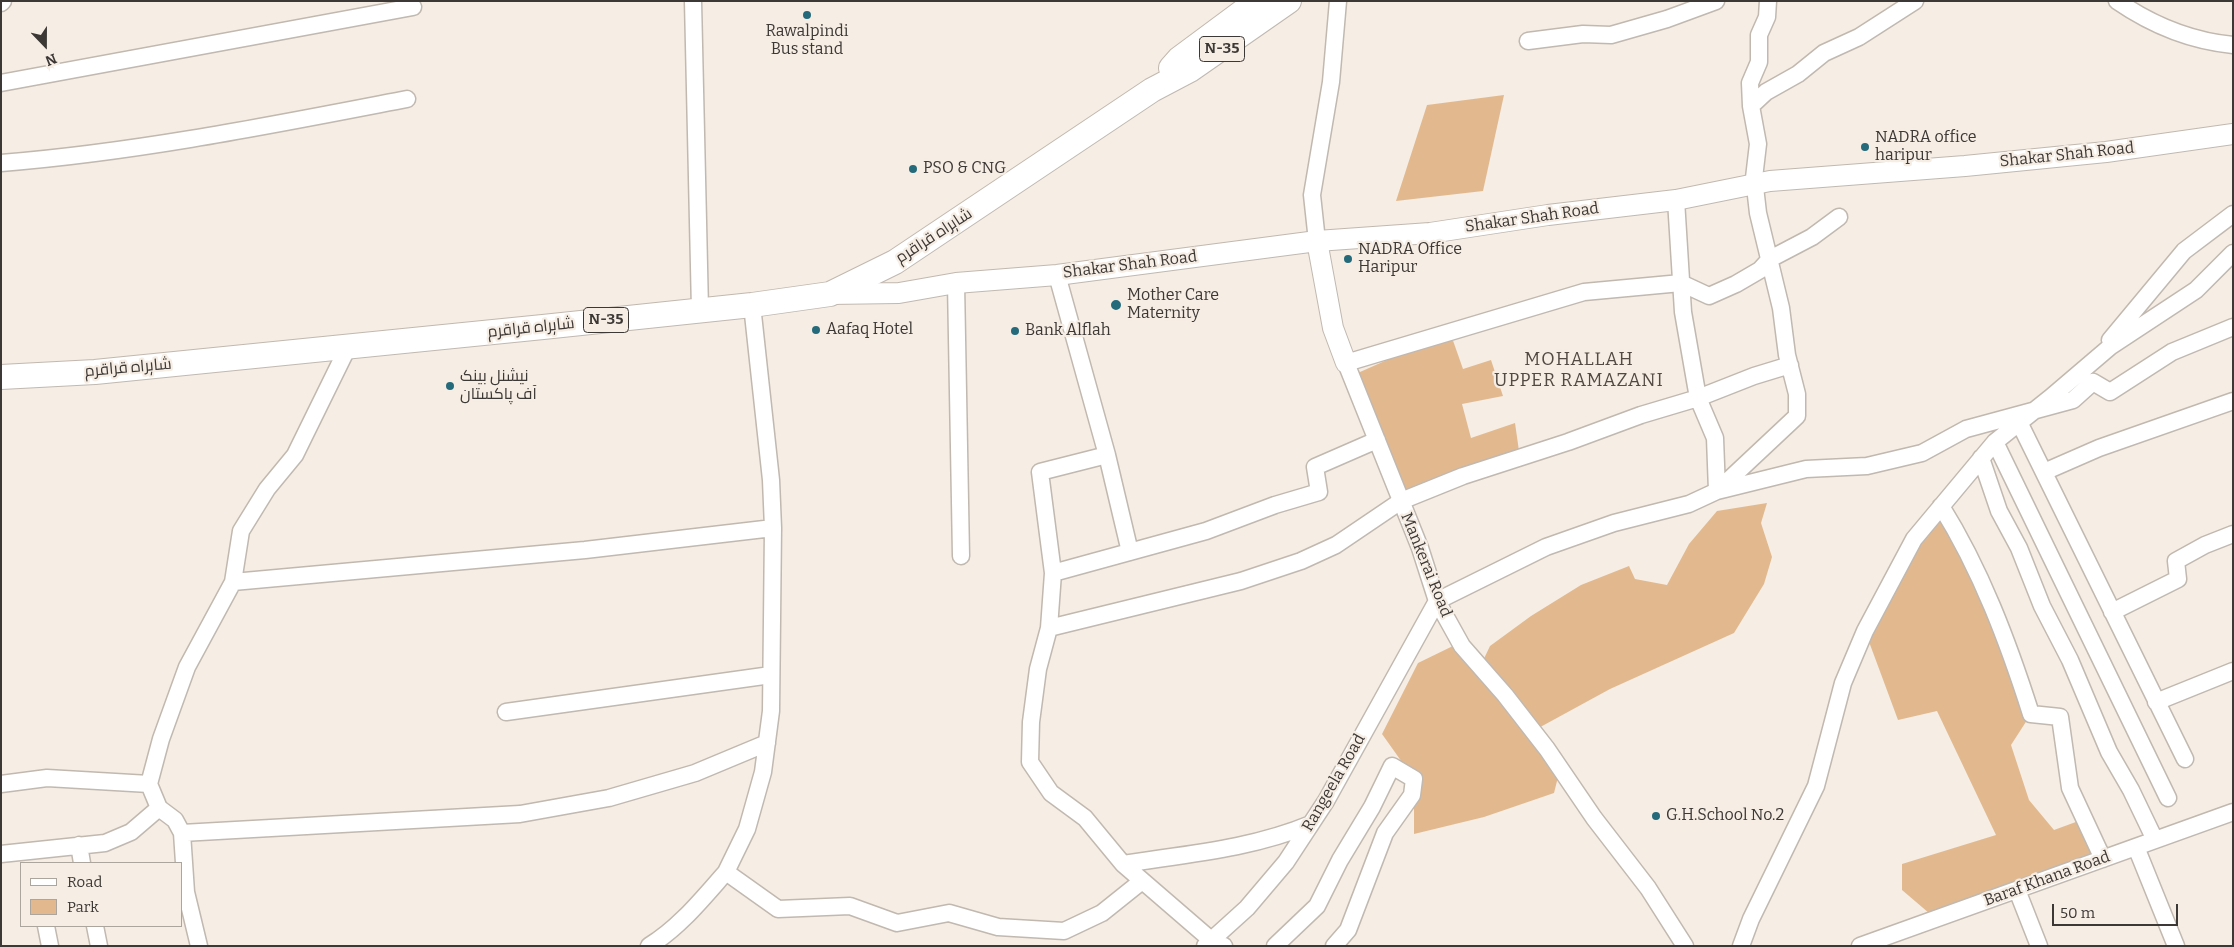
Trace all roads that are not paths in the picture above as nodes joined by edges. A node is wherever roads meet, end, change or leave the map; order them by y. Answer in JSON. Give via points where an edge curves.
{"nodes":[{"id":1,"x":693,"y":1,"type":"edge"},
{"id":2,"x":1257,"y":1,"type":"edge"},
{"id":3,"x":1289,"y":1,"type":"edge"},
{"id":4,"x":1338,"y":1,"type":"edge"},
{"id":5,"x":1716,"y":1,"type":"edge"},
{"id":6,"x":1768,"y":1,"type":"edge"},
{"id":7,"x":1915,"y":1,"type":"edge"},
{"id":8,"x":2116,"y":1,"type":"edge"},
{"id":9,"x":413,"y":7,"type":"dead end"},
{"id":10,"x":1528,"y":41,"type":"dead end"},
{"id":11,"x":2233,"y":45,"type":"edge"},
{"id":12,"x":1,"y":83,"type":"edge"},
{"id":13,"x":1152,"y":90,"type":"junction"},
{"id":14,"x":407,"y":99,"type":"dead end"},
{"id":15,"x":1751,"y":106,"type":"junction"},
{"id":16,"x":2233,"y":134,"type":"edge"},
{"id":17,"x":1,"y":163,"type":"edge"},
{"id":18,"x":1755,"y":184,"type":"junction"},
{"id":19,"x":1676,"y":200,"type":"junction"},
{"id":20,"x":2233,"y":214,"type":"edge"},
{"id":21,"x":1840,"y":217,"type":"dead end"},
{"id":22,"x":1317,"y":241,"type":"junction"},
{"id":23,"x":2233,"y":253,"type":"edge"},
{"id":24,"x":1770,"y":259,"type":"junction"},
{"id":25,"x":1057,"y":275,"type":"junction"},
{"id":26,"x":1681,"y":283,"type":"junction"},
{"id":27,"x":956,"y":284,"type":"junction"},
{"id":28,"x":830,"y":294,"type":"junction"},
{"id":29,"x":752,"y":305,"type":"junction"},
{"id":30,"x":700,"y":310,"type":"junction"},
{"id":31,"x":2233,"y":327,"type":"edge"},
{"id":32,"x":348,"y":347,"type":"junction"},
{"id":33,"x":2092,"y":362,"type":"junction"},
{"id":34,"x":1346,"y":364,"type":"junction"},
{"id":35,"x":1790,"y":365,"type":"junction"},
{"id":36,"x":1,"y":377,"type":"edge"},
{"id":37,"x":1698,"y":398,"type":"junction"},
{"id":38,"x":2233,"y":401,"type":"edge"},
{"id":39,"x":2034,"y":410,"type":"junction"},
{"id":40,"x":2019,"y":422,"type":"junction"},
{"id":41,"x":1377,"y":440,"type":"junction"},
{"id":42,"x":1995,"y":442,"type":"junction"},
{"id":43,"x":1107,"y":455,"type":"junction"},
{"id":44,"x":1981,"y":458,"type":"junction"},
{"id":45,"x":2044,"y":472,"type":"junction"},
{"id":46,"x":1717,"y":491,"type":"junction"},
{"id":47,"x":1401,"y":501,"type":"junction"},
{"id":48,"x":1940,"y":506,"type":"junction"},
{"id":49,"x":773,"y":528,"type":"junction"},
{"id":50,"x":2233,"y":534,"type":"edge"},
{"id":51,"x":1130,"y":552,"type":"junction"},
{"id":52,"x":961,"y":556,"type":"dead end"},
{"id":53,"x":1053,"y":573,"type":"junction"},
{"id":54,"x":234,"y":582,"type":"junction"},
{"id":55,"x":1437,"y":600,"type":"junction"},
{"id":56,"x":2112,"y":612,"type":"junction"},
{"id":57,"x":1049,"y":628,"type":"junction"},
{"id":58,"x":2233,"y":670,"type":"edge"},
{"id":59,"x":771,"y":675,"type":"junction"},
{"id":60,"x":2156,"y":702,"type":"junction"},
{"id":61,"x":506,"y":712,"type":"dead end"},
{"id":62,"x":767,"y":743,"type":"junction"},
{"id":63,"x":2184,"y":759,"type":"dead end"},
{"id":64,"x":1,"y":784,"type":"edge"},
{"id":65,"x":149,"y":784,"type":"junction"},
{"id":66,"x":2168,"y":798,"type":"dead end"},
{"id":67,"x":159,"y":808,"type":"junction"},
{"id":68,"x":2233,"y":812,"type":"edge"},
{"id":69,"x":1311,"y":824,"type":"junction"},
{"id":70,"x":182,"y":833,"type":"junction"},
{"id":71,"x":2155,"y":840,"type":"junction"},
{"id":72,"x":79,"y":845,"type":"junction"},
{"id":73,"x":2136,"y":847,"type":"junction"},
{"id":74,"x":1,"y":854,"type":"edge"},
{"id":75,"x":32,"y":857,"type":"edge"},
{"id":76,"x":2103,"y":859,"type":"junction"},
{"id":77,"x":82,"y":862,"type":"edge"},
{"id":78,"x":1123,"y":864,"type":"junction"},
{"id":79,"x":726,"y":872,"type":"junction"},
{"id":80,"x":1142,"y":881,"type":"junction"},
{"id":81,"x":2017,"y":890,"type":"junction"},
{"id":82,"x":46,"y":927,"type":"edge"},
{"id":83,"x":95,"y":927,"type":"edge"},
{"id":84,"x":1213,"y":944,"type":"edge"},
{"id":85,"x":1682,"y":945,"type":"edge"},
{"id":86,"x":50,"y":946,"type":"edge"},
{"id":87,"x":99,"y":946,"type":"edge"},
{"id":88,"x":198,"y":946,"type":"edge"},
{"id":89,"x":649,"y":946,"type":"edge"},
{"id":90,"x":1275,"y":946,"type":"edge"},
{"id":91,"x":1334,"y":946,"type":"edge"},
{"id":92,"x":1742,"y":946,"type":"edge"},
{"id":93,"x":1860,"y":946,"type":"edge"},
{"id":94,"x":2039,"y":946,"type":"edge"},
{"id":95,"x":2176,"y":946,"type":"edge"}],
"edges":[{"from":1,"to":30,"type":"street"},
{"from":2,"to":13,"type":"highway","name":"شاہراہ قراقرم","number":"N-35","via":[[1179,59]]},
{"from":3,"to":13,"type":"highway","name":"شاہراہ قراقرم","number":"N-35","via":[[1190,70]]},
{"from":4,"to":22,"type":"street","via":[[1331,82],[1312,195]]},
{"from":5,"to":10,"type":"street","via":[[1611,35],[1583,34]]},
{"from":6,"to":15,"type":"street","via":[[1767,17],[1759,35],[1759,62],[1750,83]]},
{"from":7,"to":15,"type":"street","via":[[1858,37],[1824,53],[1798,74],[1766,92]]},
{"from":8,"to":11,"type":"street","via":[[2176,34]]},
{"from":9,"to":12,"type":"street"},
{"from":13,"to":28,"type":"highway","name":"شاہراہ قراقرم","number":"N-35","via":[[895,262]]},
{"from":14,"to":17,"type":"street","via":[[216,135],[54,159]]},
{"from":15,"to":18,"type":"street","via":[[1758,144]]},
{"from":16,"to":18,"type":"main road","name":"Shakar Shah Road","via":[[2097,153]]},
{"from":18,"to":19,"type":"main road","name":"Shakar Shah Road"},
{"from":18,"to":24,"type":"street","via":[[1758,213]]},
{"from":19,"to":22,"type":"main road","name":"Shakar Shah Road","via":[[1430,233]]},
{"from":19,"to":26,"type":"street"},
{"from":20,"to":33,"type":"street","via":[[2184,251]]},
{"from":21,"to":24,"type":"street","via":[[1812,237]]},
{"from":22,"to":25,"type":"main road","name":"Shakar Shah Road"},
{"from":22,"to":34,"type":"main road","name":"Mankerai Road","via":[[1334,328]]},
{"from":23,"to":33,"type":"street","via":[[2196,290],[2110,346]]},
{"from":24,"to":26,"type":"street","via":[[1752,275],[1708,296]]},
{"from":24,"to":35,"type":"street"},
{"from":25,"to":27,"type":"main road","name":"Shakar Shah Road"},
{"from":25,"to":43,"type":"street"},
{"from":26,"to":34,"type":"street","via":[[1584,292]]},
{"from":26,"to":37,"type":"street"},
{"from":27,"to":28,"type":"main road","name":"Shakar Shah Road","via":[[899,293]]},
{"from":27,"to":52,"type":"street"},
{"from":28,"to":29,"type":"highway","name":"شاہراہ قراقرم","number":"N-35"},
{"from":29,"to":30,"type":"highway","name":"شاہراہ قراقرم","number":"N-35"},
{"from":29,"to":49,"type":"street","via":[[771,480]]},
{"from":30,"to":32,"type":"highway","name":"شاہراہ قراقرم","number":"N-35"},
{"from":31,"to":39,"type":"street","via":[[2172,352],[2110,392],[2093,382],[2073,400]]},
{"from":32,"to":36,"type":"highway","name":"شاہراہ قراقرم","number":"N-35","via":[[94,372]]},
{"from":32,"to":54,"type":"street","via":[[295,455],[267,489],[241,531]]},
{"from":33,"to":39,"type":"street"},
{"from":34,"to":41,"type":"street","name":"Mankerai Road"},
{"from":35,"to":37,"type":"street"},
{"from":35,"to":46,"type":"street","via":[[1797,394],[1797,416]]},
{"from":37,"to":46,"type":"street","via":[[1715,438]]},
{"from":37,"to":47,"type":"street","via":[[1463,476]]},
{"from":38,"to":45,"type":"street","via":[[2099,448]]},
{"from":39,"to":40,"type":"street"},
{"from":39,"to":46,"type":"street","via":[[1966,429],[1922,453],[1867,466],[1806,470]]},
{"from":40,"to":42,"type":"street"},
{"from":40,"to":45,"type":"street"},
{"from":41,"to":47,"type":"street","name":"Mankerai Road"},
{"from":41,"to":51,"type":"street","via":[[1315,467],[1319,492],[1206,531]]},
{"from":42,"to":44,"type":"street"},
{"from":42,"to":66,"type":"street"},
{"from":43,"to":51,"type":"street"},
{"from":43,"to":53,"type":"street","via":[[1040,472]]},
{"from":44,"to":48,"type":"street"},
{"from":44,"to":71,"type":"street","via":[[1999,511],[2019,548],[2042,606],[2070,660],[2109,752]]},
{"from":45,"to":56,"type":"street"},
{"from":46,"to":55,"type":"street","via":[[1689,504],[1546,547]]},
{"from":47,"to":55,"type":"street","name":"Mankerai Road"},
{"from":47,"to":57,"type":"street","via":[[1336,545],[1302,561],[1241,581]]},
{"from":48,"to":76,"type":"street","via":[[1958,534],[1987,594],[2031,714],[2060,717],[2070,788]]},
{"from":48,"to":92,"type":"street","via":[[1914,539],[1865,631],[1843,683],[1816,786],[1751,919]]},
{"from":49,"to":54,"type":"street","via":[[585,550]]},
{"from":49,"to":59,"type":"street"},
{"from":50,"to":56,"type":"street","via":[[2176,560],[2178,579]]},
{"from":51,"to":53,"type":"street"},
{"from":53,"to":57,"type":"street"},
{"from":54,"to":65,"type":"street","via":[[187,667]]},
{"from":55,"to":69,"type":"street","name":"Rangeela Road"},
{"from":55,"to":85,"type":"street","name":"Mankerai Road","via":[[1462,646],[1547,749],[1594,818],[1648,888]]},
{"from":56,"to":60,"type":"street"},
{"from":57,"to":78,"type":"street","via":[[1037,678],[1030,762],[1051,793],[1085,818]]},
{"from":58,"to":60,"type":"street"},
{"from":59,"to":61,"type":"street"},
{"from":59,"to":62,"type":"street"},
{"from":60,"to":63,"type":"street"},
{"from":62,"to":70,"type":"street","via":[[695,773],[619,795],[520,814]]},
{"from":62,"to":79,"type":"street","via":[[763,772],[747,829]]},
{"from":64,"to":65,"type":"street","via":[[47,778]]},
{"from":65,"to":67,"type":"street"},
{"from":67,"to":70,"type":"street","via":[[174,820]]},
{"from":67,"to":72,"type":"street","via":[[131,832],[105,843]]},
{"from":68,"to":71,"type":"street","name":"Baraf Khana Road"},
{"from":69,"to":78,"type":"street","via":[[1280,837],[1229,849]]},
{"from":69,"to":84,"type":"street","name":"Rangeela Road","via":[[1286,862]]},
{"from":70,"to":88,"type":"street","via":[[186,892]]},
{"from":71,"to":73,"type":"street","name":"Baraf Khana Road"},
{"from":72,"to":75,"type":"street"},
{"from":72,"to":77,"type":"street"},
{"from":73,"to":76,"type":"street","name":"Baraf Khana Road"},
{"from":73,"to":95,"type":"street"},
{"from":74,"to":75,"type":"street"},
{"from":76,"to":81,"type":"street","name":"Baraf Khana Road"},
{"from":78,"to":80,"type":"street"},
{"from":79,"to":80,"type":"street","via":[[778,909],[850,906],[897,923],[949,913],[998,927],[1064,931],[1102,913]]},
{"from":79,"to":89,"type":"street","via":[[687,914]]},
{"from":80,"to":84,"type":"street"},
{"from":81,"to":93,"type":"street","name":"Baraf Khana Road"},
{"from":81,"to":94,"type":"street"},
{"from":82,"to":86,"type":"street"},
{"from":83,"to":87,"type":"street"},
{"from":90,"to":91,"type":"street","via":[[1317,906],[1392,766],[1414,779],[1412,795],[1385,834],[1348,930]]}]}
